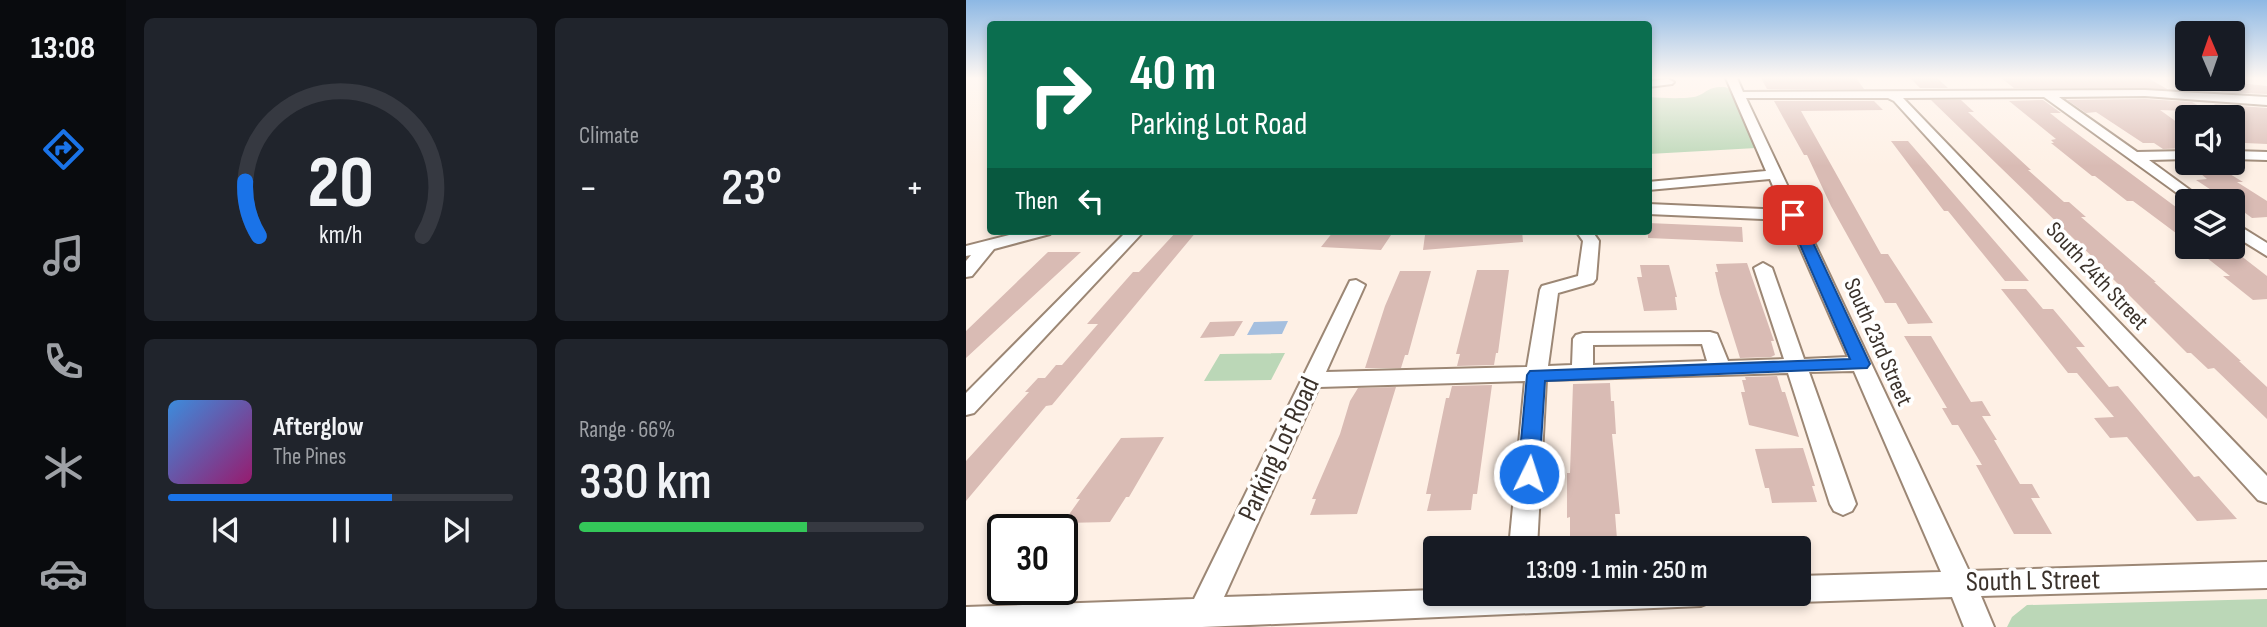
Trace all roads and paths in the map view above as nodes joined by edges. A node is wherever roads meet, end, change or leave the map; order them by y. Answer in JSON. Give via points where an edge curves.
{"nodes":[{"id":1,"x":1744,"y":107,"type":"edge"},
{"id":2,"x":1906,"y":107,"type":"edge"},
{"id":3,"x":2066,"y":107,"type":"edge"},
{"id":4,"x":2175,"y":155,"type":"edge"},
{"id":5,"x":2245,"y":155,"type":"edge"},
{"id":6,"x":2134,"y":156,"type":"junction"},
{"id":7,"x":2267,"y":156,"type":"edge"},
{"id":8,"x":1775,"y":174,"type":"junction"},
{"id":9,"x":1652,"y":186,"type":"edge"},
{"id":10,"x":2180,"y":189,"type":"edge"},
{"id":11,"x":1652,"y":209,"type":"edge"},
{"id":12,"x":1793,"y":215,"type":"junction"},
{"id":13,"x":1030,"y":235,"type":"edge"},
{"id":14,"x":1132,"y":235,"type":"edge"},
{"id":15,"x":1587,"y":235,"type":"edge"},
{"id":16,"x":2245,"y":235,"type":"edge"},
{"id":17,"x":987,"y":247,"type":"junction"},
{"id":18,"x":966,"y":251,"type":"edge"},
{"id":19,"x":2267,"y":251,"type":"edge"},
{"id":20,"x":1763,"y":268,"type":"dead end"},
{"id":21,"x":966,"y":272,"type":"edge"},
{"id":22,"x":1356,"y":285,"type":"dead end"},
{"id":23,"x":1861,"y":364,"type":"junction"},
{"id":24,"x":1796,"y":366,"type":"junction"},
{"id":25,"x":1720,"y":369,"type":"junction"},
{"id":26,"x":1582,"y":373,"type":"junction"},
{"id":27,"x":1536,"y":375,"type":"junction"},
{"id":28,"x":1311,"y":380,"type":"junction"},
{"id":29,"x":966,"y":407,"type":"edge"},
{"id":30,"x":2267,"y":492,"type":"edge"},
{"id":31,"x":1843,"y":504,"type":"dead end"},
{"id":32,"x":1524,"y":536,"type":"edge"},
{"id":33,"x":2267,"y":575,"type":"edge"},
{"id":34,"x":1958,"y":583,"type":"junction"},
{"id":35,"x":1811,"y":589,"type":"edge"},
{"id":36,"x":1433,"y":606,"type":"edge"},
{"id":37,"x":1202,"y":613,"type":"junction"},
{"id":38,"x":1316,"y":618,"type":"edge"},
{"id":39,"x":966,"y":621,"type":"edge"},
{"id":40,"x":1979,"y":627,"type":"edge"}],
"edges":[{"from":1,"to":8,"type":"street","name":"South 23rd Street"},
{"from":2,"to":30,"type":"street","name":"South 24th Street"},
{"from":3,"to":6,"type":"street"},
{"from":4,"to":6,"type":"street"},
{"from":5,"to":7,"type":"street"},
{"from":6,"to":10,"type":"street"},
{"from":8,"to":9,"type":"street"},
{"from":8,"to":12,"type":"street","name":"South 23rd Street"},
{"from":11,"to":12,"type":"street"},
{"from":12,"to":23,"type":"street","name":"South 23rd Street"},
{"from":13,"to":17,"type":"street"},
{"from":14,"to":29,"type":"street"},
{"from":15,"to":27,"type":"street","via":[[1591,241],[1587,279],[1549,289]]},
{"from":16,"to":19,"type":"street"},
{"from":17,"to":18,"type":"street"},
{"from":17,"to":21,"type":"street"},
{"from":20,"to":24,"type":"street"},
{"from":22,"to":28,"type":"street","name":"Parking Lot Road"},
{"from":23,"to":24,"type":"street"},
{"from":23,"to":34,"type":"street","name":"South 23rd Street"},
{"from":24,"to":25,"type":"street"},
{"from":24,"to":31,"type":"street"},
{"from":25,"to":26,"type":"street"},
{"from":25,"to":26,"type":"street","via":[[1710,338],[1583,339]]},
{"from":26,"to":27,"type":"street"},
{"from":27,"to":28,"type":"street"},
{"from":27,"to":32,"type":"street"},
{"from":28,"to":37,"type":"street","name":"Parking Lot Road"},
{"from":33,"to":34,"type":"street","name":"South L Street"},
{"from":34,"to":35,"type":"street","name":"South L Street"},
{"from":34,"to":40,"type":"street","name":"South 23rd Street"},
{"from":36,"to":38,"type":"street"},
{"from":37,"to":38,"type":"street"},
{"from":37,"to":39,"type":"street"}]}
